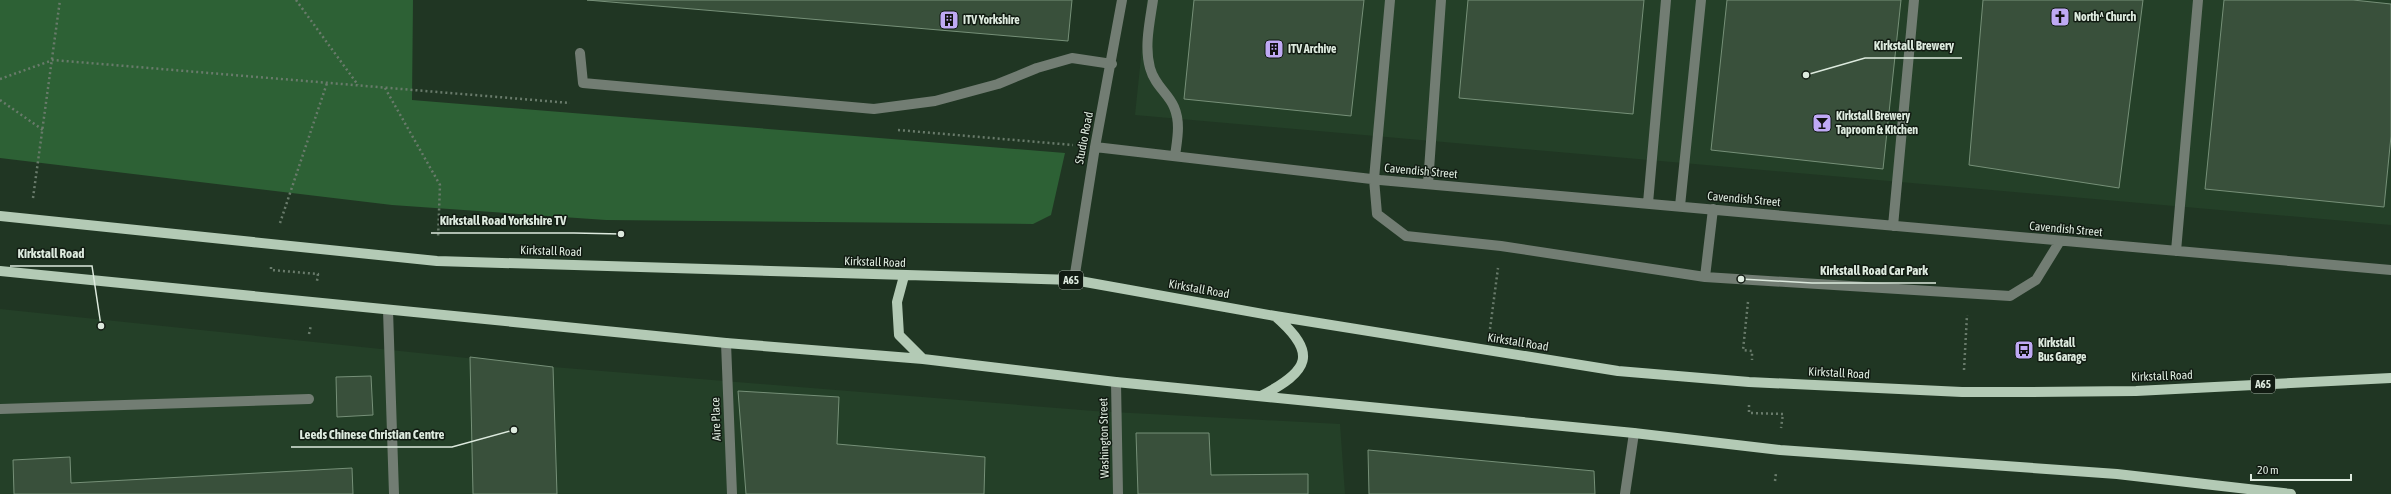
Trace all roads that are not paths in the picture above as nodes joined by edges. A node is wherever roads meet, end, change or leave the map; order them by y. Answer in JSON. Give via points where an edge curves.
{"nodes":[{"id":1,"x":1122,"y":0,"type":"edge"},
{"id":2,"x":1153,"y":0,"type":"edge"},
{"id":3,"x":1390,"y":0,"type":"edge"},
{"id":4,"x":1442,"y":0,"type":"edge"},
{"id":5,"x":1666,"y":0,"type":"edge"},
{"id":6,"x":1701,"y":0,"type":"edge"},
{"id":7,"x":1914,"y":0,"type":"edge"},
{"id":8,"x":2198,"y":0,"type":"edge"},
{"id":9,"x":580,"y":53,"type":"dead end"},
{"id":10,"x":1112,"y":64,"type":"junction"},
{"id":11,"x":1095,"y":147,"type":"junction"},
{"id":12,"x":1175,"y":156,"type":"junction"},
{"id":13,"x":1374,"y":179,"type":"junction"},
{"id":14,"x":1428,"y":184,"type":"junction"},
{"id":15,"x":1648,"y":203,"type":"junction"},
{"id":16,"x":1680,"y":206,"type":"junction"},
{"id":17,"x":1713,"y":209,"type":"junction"},
{"id":18,"x":0,"y":216,"type":"edge"},
{"id":19,"x":1893,"y":226,"type":"junction"},
{"id":20,"x":2060,"y":241,"type":"junction"},
{"id":21,"x":2176,"y":251,"type":"junction"},
{"id":22,"x":2391,"y":270,"type":"edge"},
{"id":23,"x":0,"y":271,"type":"edge"},
{"id":24,"x":904,"y":276,"type":"junction"},
{"id":25,"x":1705,"y":276,"type":"junction"},
{"id":26,"x":1074,"y":280,"type":"junction"},
{"id":27,"x":388,"y":310,"type":"junction"},
{"id":28,"x":1275,"y":316,"type":"junction"},
{"id":29,"x":726,"y":343,"type":"junction"},
{"id":30,"x":923,"y":358,"type":"junction"},
{"id":31,"x":2391,"y":378,"type":"edge"},
{"id":32,"x":1116,"y":382,"type":"junction"},
{"id":33,"x":1261,"y":396,"type":"junction"},
{"id":34,"x":309,"y":399,"type":"dead end"},
{"id":35,"x":0,"y":409,"type":"edge"},
{"id":36,"x":1634,"y":433,"type":"junction"},
{"id":37,"x":2261,"y":492,"type":"edge"},
{"id":38,"x":394,"y":494,"type":"edge"},
{"id":39,"x":732,"y":494,"type":"edge"},
{"id":40,"x":1118,"y":494,"type":"edge"},
{"id":41,"x":1625,"y":494,"type":"edge"},
{"id":42,"x":2291,"y":494,"type":"edge"}],
"edges":[{"from":1,"to":10,"type":"street","name":"Studio Road"},
{"from":2,"to":12,"type":"street","via":[[1149,26],[1150,67],[1157,85],[1174,107],[1179,126]]},
{"from":3,"to":13,"type":"street"},
{"from":4,"to":14,"type":"street"},
{"from":5,"to":15,"type":"street"},
{"from":6,"to":16,"type":"street"},
{"from":7,"to":19,"type":"street"},
{"from":8,"to":21,"type":"street"},
{"from":9,"to":10,"type":"street","via":[[583,84],[874,109],[935,101],[998,84],[1037,68],[1072,58]]},
{"from":10,"to":11,"type":"street","name":"Studio Road"},
{"from":11,"to":12,"type":"street","name":"Cavendish Street"},
{"from":11,"to":26,"type":"street","name":"Studio Road"},
{"from":12,"to":13,"type":"street","name":"Cavendish Street"},
{"from":13,"to":14,"type":"street","name":"Cavendish Street"},
{"from":13,"to":25,"type":"street","via":[[1378,214],[1406,236],[1501,246]]},
{"from":14,"to":15,"type":"street","name":"Cavendish Street"},
{"from":15,"to":16,"type":"street","name":"Cavendish Street"},
{"from":16,"to":17,"type":"street","name":"Cavendish Street"},
{"from":17,"to":19,"type":"street","name":"Cavendish Street"},
{"from":17,"to":25,"type":"street"},
{"from":18,"to":24,"type":"main road","name":"Kirkstall Road","number":"A65","via":[[437,261]]},
{"from":19,"to":20,"type":"street","name":"Cavendish Street"},
{"from":20,"to":21,"type":"street","name":"Cavendish Street"},
{"from":20,"to":25,"type":"street","via":[[2036,280],[2010,296]]},
{"from":21,"to":22,"type":"street","name":"Cavendish Street"},
{"from":23,"to":27,"type":"main road"},
{"from":24,"to":26,"type":"main road","name":"Kirkstall Road","number":"A65"},
{"from":24,"to":30,"type":"main road","via":[[897,302],[899,335]]},
{"from":26,"to":28,"type":"main road","name":"Kirkstall Road","number":"A65"},
{"from":27,"to":29,"type":"main road"},
{"from":27,"to":38,"type":"street"},
{"from":28,"to":31,"type":"main road","name":"Kirkstall Road","number":"A65","via":[[1618,371],[1749,382],[1962,392],[2136,391]]},
{"from":28,"to":33,"type":"main road","via":[[1299,339],[1303,361],[1292,378]]},
{"from":29,"to":30,"type":"main road"},
{"from":29,"to":39,"type":"street","name":"Aire Place"},
{"from":30,"to":32,"type":"main road"},
{"from":32,"to":33,"type":"main road"},
{"from":32,"to":40,"type":"street","name":"Washington Street"},
{"from":33,"to":36,"type":"main road"},
{"from":34,"to":35,"type":"street"},
{"from":36,"to":37,"type":"main road","via":[[1780,450],[2117,474]]},
{"from":36,"to":41,"type":"street"},
{"from":37,"to":42,"type":"main road"}]}
